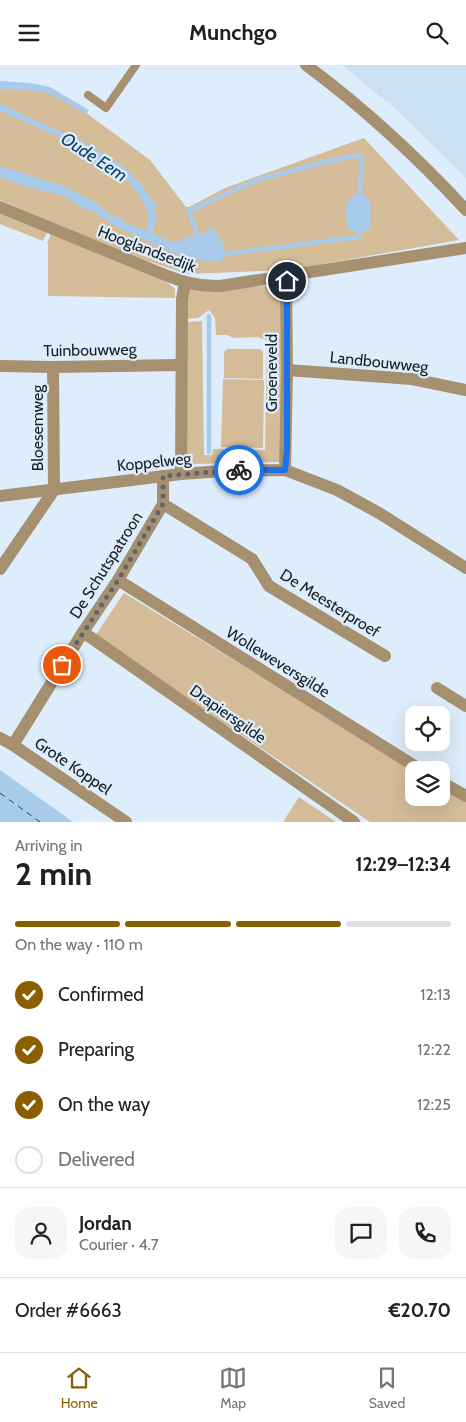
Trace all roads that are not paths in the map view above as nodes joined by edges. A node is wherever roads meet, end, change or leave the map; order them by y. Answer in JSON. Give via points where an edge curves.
{"nodes":[{"id":1,"x":136,"y":65,"type":"edge"},
{"id":2,"x":306,"y":65,"type":"edge"},
{"id":3,"x":88,"y":95,"type":"dead end"},
{"id":4,"x":0,"y":207,"type":"edge"},
{"id":5,"x":466,"y":210,"type":"edge"},
{"id":6,"x":466,"y":248,"type":"edge"},
{"id":7,"x":286,"y":277,"type":"junction"},
{"id":8,"x":185,"y":283,"type":"junction"},
{"id":9,"x":0,"y":365,"type":"edge"},
{"id":10,"x":181,"y":365,"type":"junction"},
{"id":11,"x":53,"y":367,"type":"junction"},
{"id":12,"x":288,"y":370,"type":"junction"},
{"id":13,"x":466,"y":390,"type":"edge"},
{"id":14,"x":285,"y":470,"type":"junction"},
{"id":15,"x":181,"y":474,"type":"junction"},
{"id":16,"x":163,"y":476,"type":"junction"},
{"id":17,"x":54,"y":490,"type":"junction"},
{"id":18,"x":0,"y":496,"type":"edge"},
{"id":19,"x":163,"y":504,"type":"junction"},
{"id":20,"x":466,"y":568,"type":"edge"},
{"id":21,"x":0,"y":569,"type":"edge"},
{"id":22,"x":118,"y":580,"type":"junction"},
{"id":23,"x":83,"y":633,"type":"junction"},
{"id":24,"x":385,"y":656,"type":"dead end"},
{"id":25,"x":437,"y":688,"type":"dead end"},
{"id":26,"x":466,"y":706,"type":"edge"},
{"id":27,"x":0,"y":738,"type":"edge"},
{"id":28,"x":13,"y":745,"type":"junction"},
{"id":29,"x":408,"y":761,"type":"edge"},
{"id":30,"x":450,"y":787,"type":"edge"},
{"id":31,"x":466,"y":796,"type":"edge"},
{"id":32,"x":126,"y":822,"type":"edge"},
{"id":33,"x":354,"y":822,"type":"edge"}],
"edges":[{"from":1,"to":3,"type":"lane","via":[[106,108]]},
{"from":2,"to":5,"type":"street","via":[[376,122]]},
{"from":4,"to":8,"type":"street","name":"Hooglandsedijk"},
{"from":6,"to":7,"type":"street","name":"Hooglandsedijk"},
{"from":7,"to":8,"type":"street","name":"Hooglandsedijk","via":[[220,286]]},
{"from":7,"to":12,"type":"street","name":"Groeneveld"},
{"from":8,"to":10,"type":"street"},
{"from":9,"to":11,"type":"street","name":"Tuinbouwweg"},
{"from":10,"to":11,"type":"street","name":"Tuinbouwweg"},
{"from":10,"to":15,"type":"street"},
{"from":11,"to":17,"type":"street","name":"Bloesemweg"},
{"from":12,"to":13,"type":"street","name":"Landbouwweg","via":[[412,379]]},
{"from":12,"to":14,"type":"street","name":"Groeneveld"},
{"from":14,"to":15,"type":"street","name":"Koppelweg"},
{"from":14,"to":20,"type":"street","name":"Koppelweg","via":[[371,509]]},
{"from":15,"to":16,"type":"street","name":"Koppelweg"},
{"from":16,"to":17,"type":"street","name":"Koppelweg"},
{"from":16,"to":19,"type":"street"},
{"from":17,"to":18,"type":"street","name":"Koppelweg"},
{"from":17,"to":21,"type":"street"},
{"from":19,"to":22,"type":"street","name":"De Schutspatroon"},
{"from":19,"to":24,"type":"street","name":"De Meesterproef","via":[[252,559],[269,586]]},
{"from":22,"to":23,"type":"street","name":"De Schutspatroon"},
{"from":22,"to":29,"type":"street","name":"Wolleweversgilde"},
{"from":23,"to":28,"type":"street","name":"De Schutspatroon"},
{"from":23,"to":33,"type":"street","name":"Drapiersgilde"},
{"from":25,"to":26,"type":"street"},
{"from":27,"to":28,"type":"street","name":"Grote Koppel"},
{"from":28,"to":32,"type":"street","name":"Grote Koppel"},
{"from":30,"to":31,"type":"street"}]}
